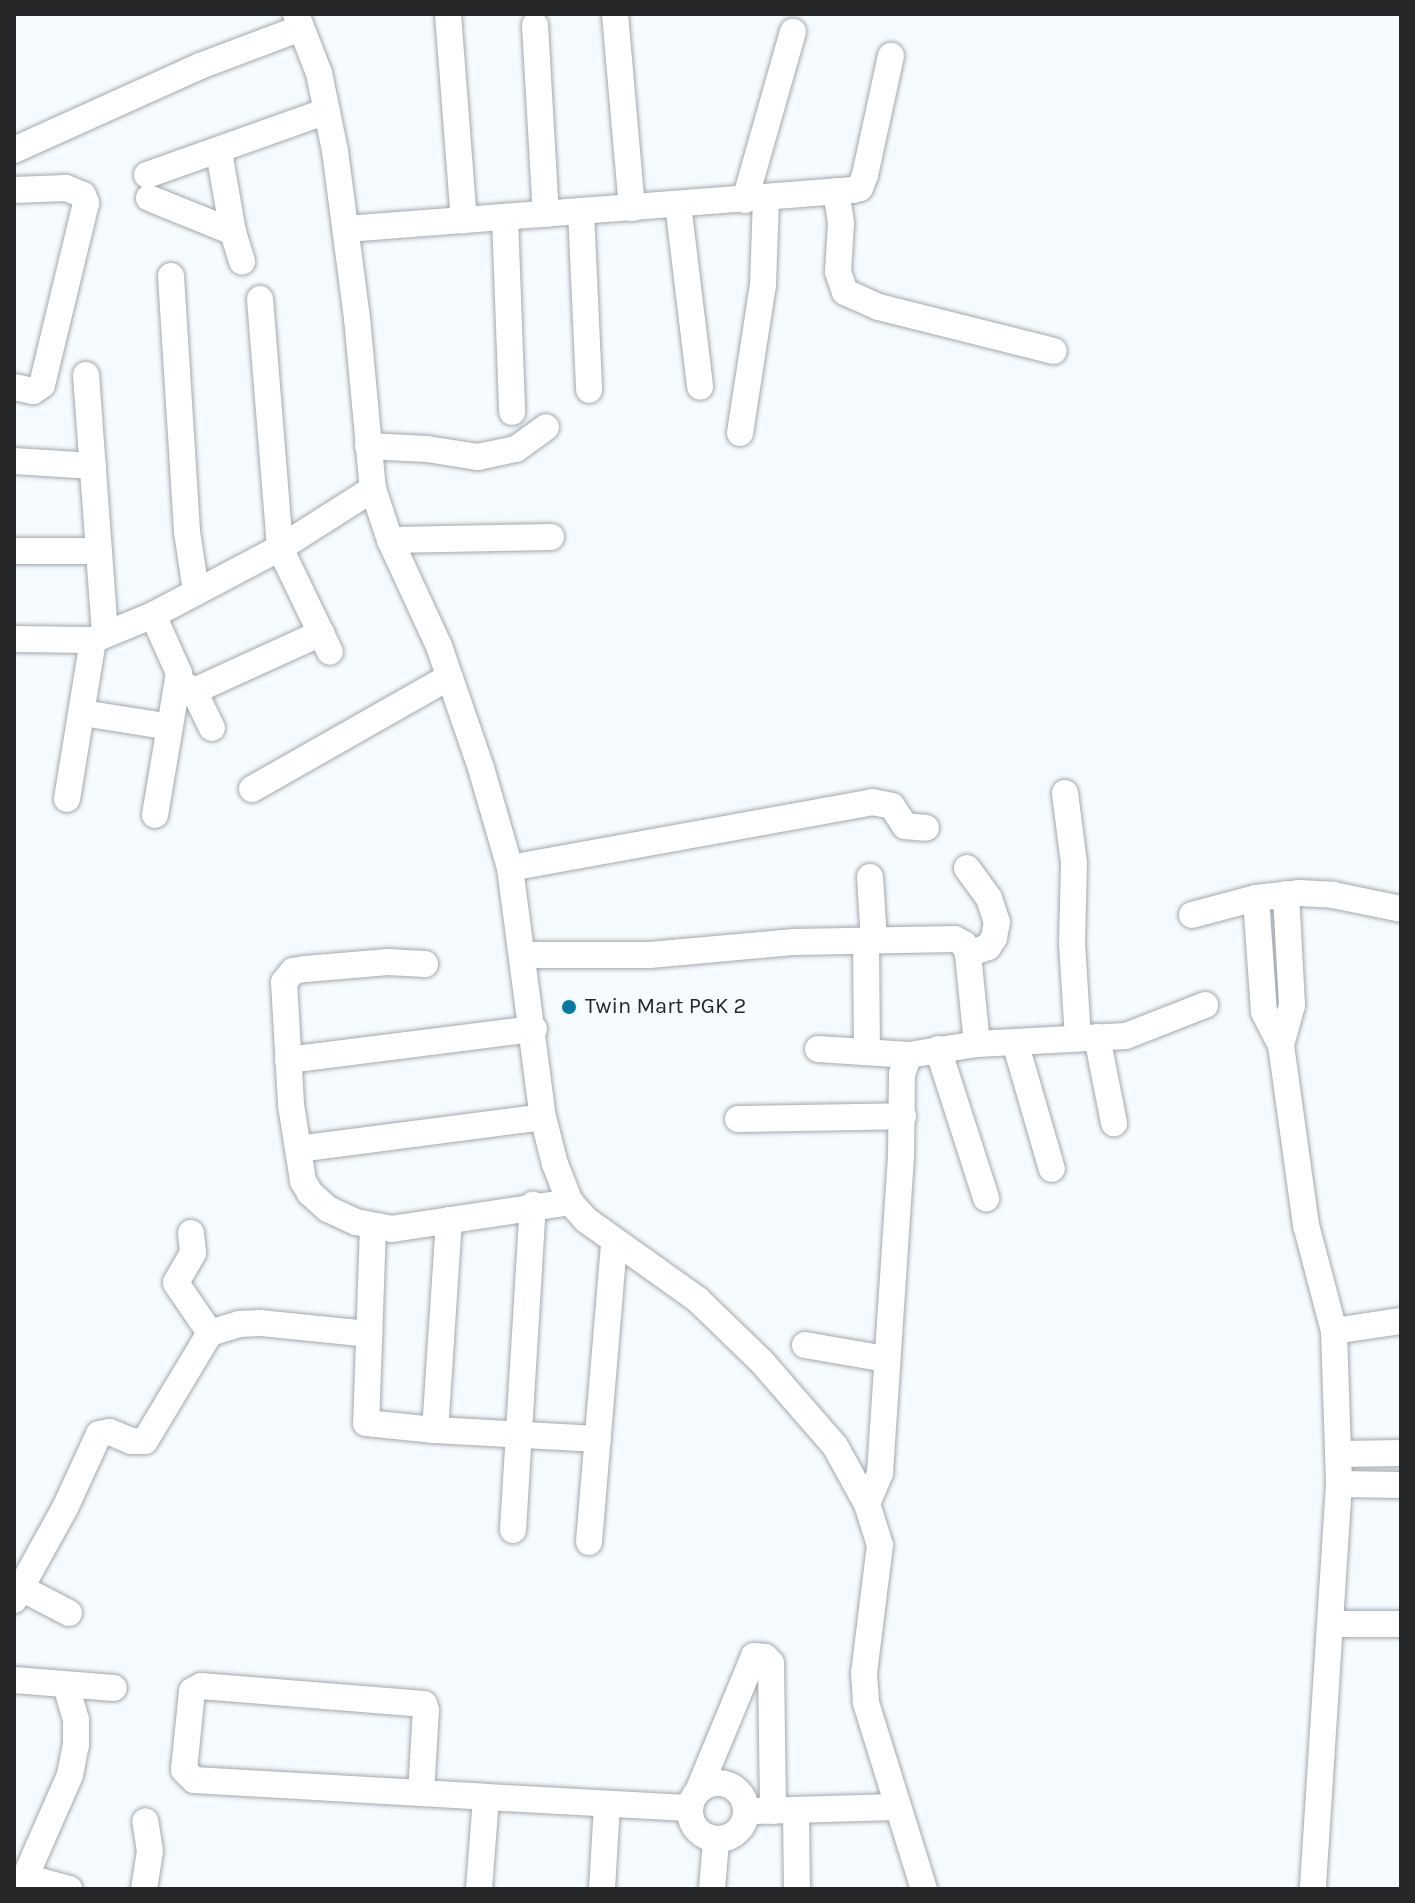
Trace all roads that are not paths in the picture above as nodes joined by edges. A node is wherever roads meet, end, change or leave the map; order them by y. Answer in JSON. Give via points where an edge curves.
{"nodes":[{"id":1,"x":448,"y":14,"type":"edge"},
{"id":2,"x":615,"y":14,"type":"edge"},
{"id":3,"x":299,"y":21,"type":"edge"},
{"id":4,"x":535,"y":25,"type":"dead end"},
{"id":5,"x":793,"y":32,"type":"dead end"},
{"id":6,"x":891,"y":56,"type":"dead end"},
{"id":7,"x":327,"y":111,"type":"junction"},
{"id":8,"x":14,"y":150,"type":"edge"},
{"id":9,"x":219,"y":152,"type":"junction"},
{"id":10,"x":14,"y":190,"type":"edge"},
{"id":11,"x":836,"y":191,"type":"junction"},
{"id":12,"x":755,"y":199,"type":"junction"},
{"id":13,"x":678,"y":204,"type":"junction"},
{"id":14,"x":632,"y":208,"type":"junction"},
{"id":15,"x":581,"y":211,"type":"junction"},
{"id":16,"x":546,"y":214,"type":"junction"},
{"id":17,"x":505,"y":217,"type":"junction"},
{"id":18,"x":464,"y":220,"type":"junction"},
{"id":19,"x":346,"y":229,"type":"junction"},
{"id":20,"x":233,"y":232,"type":"junction"},
{"id":21,"x":242,"y":262,"type":"dead end"},
{"id":22,"x":171,"y":276,"type":"dead end"},
{"id":23,"x":260,"y":299,"type":"dead end"},
{"id":24,"x":1054,"y":351,"type":"dead end"},
{"id":25,"x":86,"y":375,"type":"dead end"},
{"id":26,"x":14,"y":387,"type":"edge"},
{"id":27,"x":700,"y":387,"type":"dead end"},
{"id":28,"x":589,"y":390,"type":"dead end"},
{"id":29,"x":512,"y":412,"type":"dead end"},
{"id":30,"x":546,"y":427,"type":"dead end"},
{"id":31,"x":740,"y":433,"type":"dead end"},
{"id":32,"x":368,"y":446,"type":"junction"},
{"id":33,"x":14,"y":461,"type":"edge"},
{"id":34,"x":93,"y":466,"type":"junction"},
{"id":35,"x":373,"y":489,"type":"junction"},
{"id":36,"x":551,"y":537,"type":"dead end"},
{"id":37,"x":390,"y":540,"type":"junction"},
{"id":38,"x":280,"y":548,"type":"junction"},
{"id":39,"x":14,"y":551,"type":"edge"},
{"id":40,"x":99,"y":551,"type":"junction"},
{"id":41,"x":196,"y":591,"type":"junction"},
{"id":42,"x":153,"y":615,"type":"junction"},
{"id":43,"x":99,"y":636,"type":"junction"},
{"id":44,"x":14,"y":639,"type":"edge"},
{"id":45,"x":449,"y":677,"type":"junction"},
{"id":46,"x":187,"y":686,"type":"junction"},
{"id":47,"x":83,"y":713,"type":"junction"},
{"id":48,"x":170,"y":727,"type":"junction"},
{"id":49,"x":212,"y":728,"type":"dead end"},
{"id":50,"x":252,"y":789,"type":"dead end"},
{"id":51,"x":1065,"y":793,"type":"dead end"},
{"id":52,"x":67,"y":799,"type":"dead end"},
{"id":53,"x":155,"y":815,"type":"dead end"},
{"id":54,"x":926,"y":828,"type":"dead end"},
{"id":55,"x":510,"y":868,"type":"junction"},
{"id":56,"x":967,"y":868,"type":"dead end"},
{"id":57,"x":870,"y":877,"type":"dead end"},
{"id":58,"x":1286,"y":894,"type":"junction"},
{"id":59,"x":1256,"y":898,"type":"junction"},
{"id":60,"x":1401,"y":909,"type":"edge"},
{"id":61,"x":1192,"y":915,"type":"dead end"},
{"id":62,"x":870,"y":940,"type":"junction"},
{"id":63,"x":968,"y":954,"type":"junction"},
{"id":64,"x":524,"y":955,"type":"junction"},
{"id":65,"x":425,"y":964,"type":"dead end"},
{"id":66,"x":1205,"y":1005,"type":"dead end"},
{"id":67,"x":534,"y":1029,"type":"junction"},
{"id":68,"x":1087,"y":1038,"type":"junction"},
{"id":69,"x":1015,"y":1042,"type":"junction"},
{"id":70,"x":977,"y":1044,"type":"junction"},
{"id":71,"x":1281,"y":1045,"type":"junction"},
{"id":72,"x":818,"y":1049,"type":"dead end"},
{"id":73,"x":938,"y":1049,"type":"junction"},
{"id":74,"x":867,"y":1051,"type":"junction"},
{"id":75,"x":909,"y":1055,"type":"junction"},
{"id":76,"x":288,"y":1060,"type":"junction"},
{"id":77,"x":903,"y":1116,"type":"junction"},
{"id":78,"x":543,"y":1117,"type":"junction"},
{"id":79,"x":738,"y":1119,"type":"dead end"},
{"id":80,"x":1114,"y":1123,"type":"dead end"},
{"id":81,"x":298,"y":1149,"type":"junction"},
{"id":82,"x":1052,"y":1169,"type":"dead end"},
{"id":83,"x":986,"y":1198,"type":"dead end"},
{"id":84,"x":570,"y":1202,"type":"junction"},
{"id":85,"x":533,"y":1205,"type":"junction"},
{"id":86,"x":449,"y":1220,"type":"junction"},
{"id":87,"x":373,"y":1227,"type":"junction"},
{"id":88,"x":191,"y":1233,"type":"dead end"},
{"id":89,"x":614,"y":1242,"type":"junction"},
{"id":90,"x":1401,"y":1321,"type":"edge"},
{"id":91,"x":1334,"y":1331,"type":"junction"},
{"id":92,"x":210,"y":1333,"type":"junction"},
{"id":93,"x":369,"y":1334,"type":"junction"},
{"id":94,"x":805,"y":1345,"type":"dead end"},
{"id":95,"x":886,"y":1359,"type":"junction"},
{"id":96,"x":435,"y":1430,"type":"junction"},
{"id":97,"x":518,"y":1435,"type":"junction"},
{"id":98,"x":598,"y":1439,"type":"junction"},
{"id":99,"x":1401,"y":1453,"type":"edge"},
{"id":100,"x":1340,"y":1454,"type":"junction"},
{"id":101,"x":1339,"y":1484,"type":"junction"},
{"id":102,"x":1401,"y":1485,"type":"edge"},
{"id":103,"x":867,"y":1504,"type":"junction"},
{"id":104,"x":513,"y":1530,"type":"dead end"},
{"id":105,"x":589,"y":1542,"type":"dead end"},
{"id":106,"x":19,"y":1582,"type":"edge"},
{"id":107,"x":69,"y":1613,"type":"dead end"},
{"id":108,"x":1333,"y":1624,"type":"junction"},
{"id":109,"x":1401,"y":1624,"type":"edge"},
{"id":110,"x":14,"y":1680,"type":"edge"},
{"id":111,"x":66,"y":1685,"type":"junction"},
{"id":112,"x":114,"y":1688,"type":"dead end"},
{"id":113,"x":421,"y":1793,"type":"junction"},
{"id":114,"x":486,"y":1797,"type":"junction"},
{"id":115,"x":694,"y":1798,"type":"junction"},
{"id":116,"x":607,"y":1804,"type":"junction"},
{"id":117,"x":896,"y":1807,"type":"junction"},
{"id":118,"x":772,"y":1811,"type":"junction"},
{"id":119,"x":145,"y":1821,"type":"dead end"},
{"id":120,"x":716,"y":1841,"type":"junction"},
{"id":121,"x":22,"y":1883,"type":"edge"},
{"id":122,"x":69,"y":1889,"type":"edge"},
{"id":123,"x":144,"y":1889,"type":"edge"},
{"id":124,"x":479,"y":1889,"type":"edge"},
{"id":125,"x":602,"y":1889,"type":"edge"},
{"id":126,"x":712,"y":1889,"type":"edge"},
{"id":127,"x":797,"y":1889,"type":"edge"},
{"id":128,"x":924,"y":1889,"type":"edge"},
{"id":129,"x":1313,"y":1889,"type":"edge"}],
"edges":[{"from":1,"to":18,"type":"street"},
{"from":2,"to":14,"type":"street"},
{"from":3,"to":7,"type":"street"},
{"from":3,"to":8,"type":"street"},
{"from":4,"to":16,"type":"street"},
{"from":5,"to":12,"type":"street"},
{"from":6,"to":11,"type":"street","via":[[863,183]]},
{"from":7,"to":9,"type":"street"},
{"from":7,"to":19,"type":"street"},
{"from":9,"to":20,"type":"street"},
{"from":9,"to":20,"type":"street","via":[[148,187]]},
{"from":10,"to":26,"type":"street","via":[[66,188],[83,195],[86,203],[42,385],[33,391]]},
{"from":11,"to":12,"type":"street"},
{"from":11,"to":24,"type":"street","via":[[841,224],[838,272],[845,292],[879,307]]},
{"from":12,"to":13,"type":"street"},
{"from":12,"to":31,"type":"street","via":[[763,285]]},
{"from":13,"to":14,"type":"street"},
{"from":13,"to":27,"type":"street"},
{"from":14,"to":15,"type":"street"},
{"from":15,"to":16,"type":"street"},
{"from":15,"to":28,"type":"street"},
{"from":16,"to":17,"type":"street"},
{"from":17,"to":18,"type":"street"},
{"from":17,"to":29,"type":"street"},
{"from":18,"to":19,"type":"street"},
{"from":19,"to":32,"type":"street"},
{"from":20,"to":21,"type":"street"},
{"from":22,"to":41,"type":"street","via":[[187,532]]},
{"from":23,"to":38,"type":"street"},
{"from":25,"to":34,"type":"street"},
{"from":30,"to":32,"type":"street","via":[[516,449],[478,457]]},
{"from":32,"to":35,"type":"street"},
{"from":33,"to":34,"type":"street"},
{"from":34,"to":40,"type":"street"},
{"from":35,"to":37,"type":"street"},
{"from":35,"to":38,"type":"street"},
{"from":36,"to":37,"type":"street"},
{"from":37,"to":45,"type":"street","via":[[425,611]]},
{"from":38,"to":41,"type":"street"},
{"from":38,"to":46,"type":"street","via":[[326,643]]},
{"from":39,"to":40,"type":"street"},
{"from":40,"to":43,"type":"street"},
{"from":41,"to":42,"type":"street"},
{"from":42,"to":43,"type":"street"},
{"from":42,"to":46,"type":"street"},
{"from":43,"to":44,"type":"street"},
{"from":43,"to":47,"type":"street"},
{"from":45,"to":50,"type":"street"},
{"from":45,"to":55,"type":"street"},
{"from":46,"to":48,"type":"street"},
{"from":46,"to":49,"type":"street"},
{"from":47,"to":48,"type":"street"},
{"from":47,"to":52,"type":"street"},
{"from":48,"to":53,"type":"street"},
{"from":51,"to":68,"type":"street","via":[[1074,863],[1072,943]]},
{"from":54,"to":55,"type":"street","via":[[905,826],[892,806],[872,802]]},
{"from":55,"to":64,"type":"street"},
{"from":56,"to":63,"type":"street","via":[[989,898],[997,922],[988,947]]},
{"from":57,"to":62,"type":"street"},
{"from":58,"to":59,"type":"street"},
{"from":58,"to":60,"type":"street","via":[[1333,895]]},
{"from":58,"to":71,"type":"street","via":[[1292,1005]]},
{"from":59,"to":61,"type":"street"},
{"from":59,"to":71,"type":"street","via":[[1264,1012]]},
{"from":62,"to":63,"type":"street","via":[[955,939]]},
{"from":62,"to":64,"type":"street","via":[[650,955]]},
{"from":62,"to":74,"type":"street"},
{"from":63,"to":70,"type":"street"},
{"from":64,"to":67,"type":"street"},
{"from":65,"to":76,"type":"street","via":[[293,971],[283,989]]},
{"from":66,"to":68,"type":"street","via":[[1136,1033]]},
{"from":67,"to":76,"type":"street"},
{"from":67,"to":78,"type":"street"},
{"from":68,"to":69,"type":"street"},
{"from":68,"to":80,"type":"street"},
{"from":69,"to":70,"type":"street"},
{"from":69,"to":82,"type":"street"},
{"from":70,"to":73,"type":"street"},
{"from":71,"to":91,"type":"street","via":[[1306,1225]]},
{"from":72,"to":74,"type":"street"},
{"from":73,"to":75,"type":"street"},
{"from":73,"to":83,"type":"street"},
{"from":74,"to":75,"type":"street"},
{"from":75,"to":77,"type":"street","via":[[902,1074]]},
{"from":76,"to":81,"type":"street"},
{"from":77,"to":79,"type":"street"},
{"from":77,"to":95,"type":"street"},
{"from":78,"to":81,"type":"street"},
{"from":78,"to":84,"type":"street"},
{"from":81,"to":87,"type":"street","via":[[303,1181],[317,1202]]},
{"from":84,"to":85,"type":"street"},
{"from":84,"to":89,"type":"street"},
{"from":85,"to":86,"type":"street"},
{"from":85,"to":97,"type":"street"},
{"from":86,"to":87,"type":"street"},
{"from":86,"to":96,"type":"street"},
{"from":87,"to":93,"type":"street"},
{"from":88,"to":92,"type":"street","via":[[193,1253],[176,1283]]},
{"from":89,"to":98,"type":"street"},
{"from":89,"to":103,"type":"street","via":[[698,1300],[762,1362],[835,1446]]},
{"from":90,"to":91,"type":"street"},
{"from":91,"to":100,"type":"street"},
{"from":92,"to":93,"type":"street","via":[[260,1323]]},
{"from":92,"to":106,"type":"street","via":[[145,1441],[99,1434]]},
{"from":93,"to":96,"type":"street","via":[[366,1423]]},
{"from":94,"to":95,"type":"street"},
{"from":95,"to":103,"type":"street","via":[[880,1473]]},
{"from":96,"to":97,"type":"street"},
{"from":97,"to":98,"type":"street"},
{"from":97,"to":104,"type":"street"},
{"from":98,"to":105,"type":"street"},
{"from":99,"to":100,"type":"street"},
{"from":100,"to":101,"type":"street"},
{"from":101,"to":102,"type":"street"},
{"from":101,"to":108,"type":"street"},
{"from":103,"to":117,"type":"street","via":[[880,1545],[864,1673],[866,1703]]},
{"from":106,"to":107,"type":"street"},
{"from":108,"to":109,"type":"street"},
{"from":108,"to":129,"type":"street"},
{"from":110,"to":111,"type":"street"},
{"from":111,"to":112,"type":"street"},
{"from":111,"to":121,"type":"street","via":[[76,1720],[70,1775]]},
{"from":113,"to":113,"type":"street","via":[[194,1780],[184,1770],[192,1691],[201,1686],[424,1704]]},
{"from":113,"to":114,"type":"street"},
{"from":114,"to":116,"type":"street"},
{"from":114,"to":124,"type":"street"},
{"from":115,"to":116,"type":"street"},
{"from":115,"to":118,"type":"street","via":[[720,1782]]},
{"from":115,"to":118,"type":"street","via":[[754,1656],[765,1657],[771,1663]]},
{"from":115,"to":120,"type":"street","via":[[695,1830]]},
{"from":116,"to":125,"type":"street"},
{"from":117,"to":118,"type":"street"},
{"from":117,"to":128,"type":"street"},
{"from":118,"to":120,"type":"street"},
{"from":118,"to":127,"type":"street"},
{"from":119,"to":123,"type":"street","via":[[150,1851]]},
{"from":120,"to":126,"type":"street"},
{"from":121,"to":122,"type":"street"}]}
